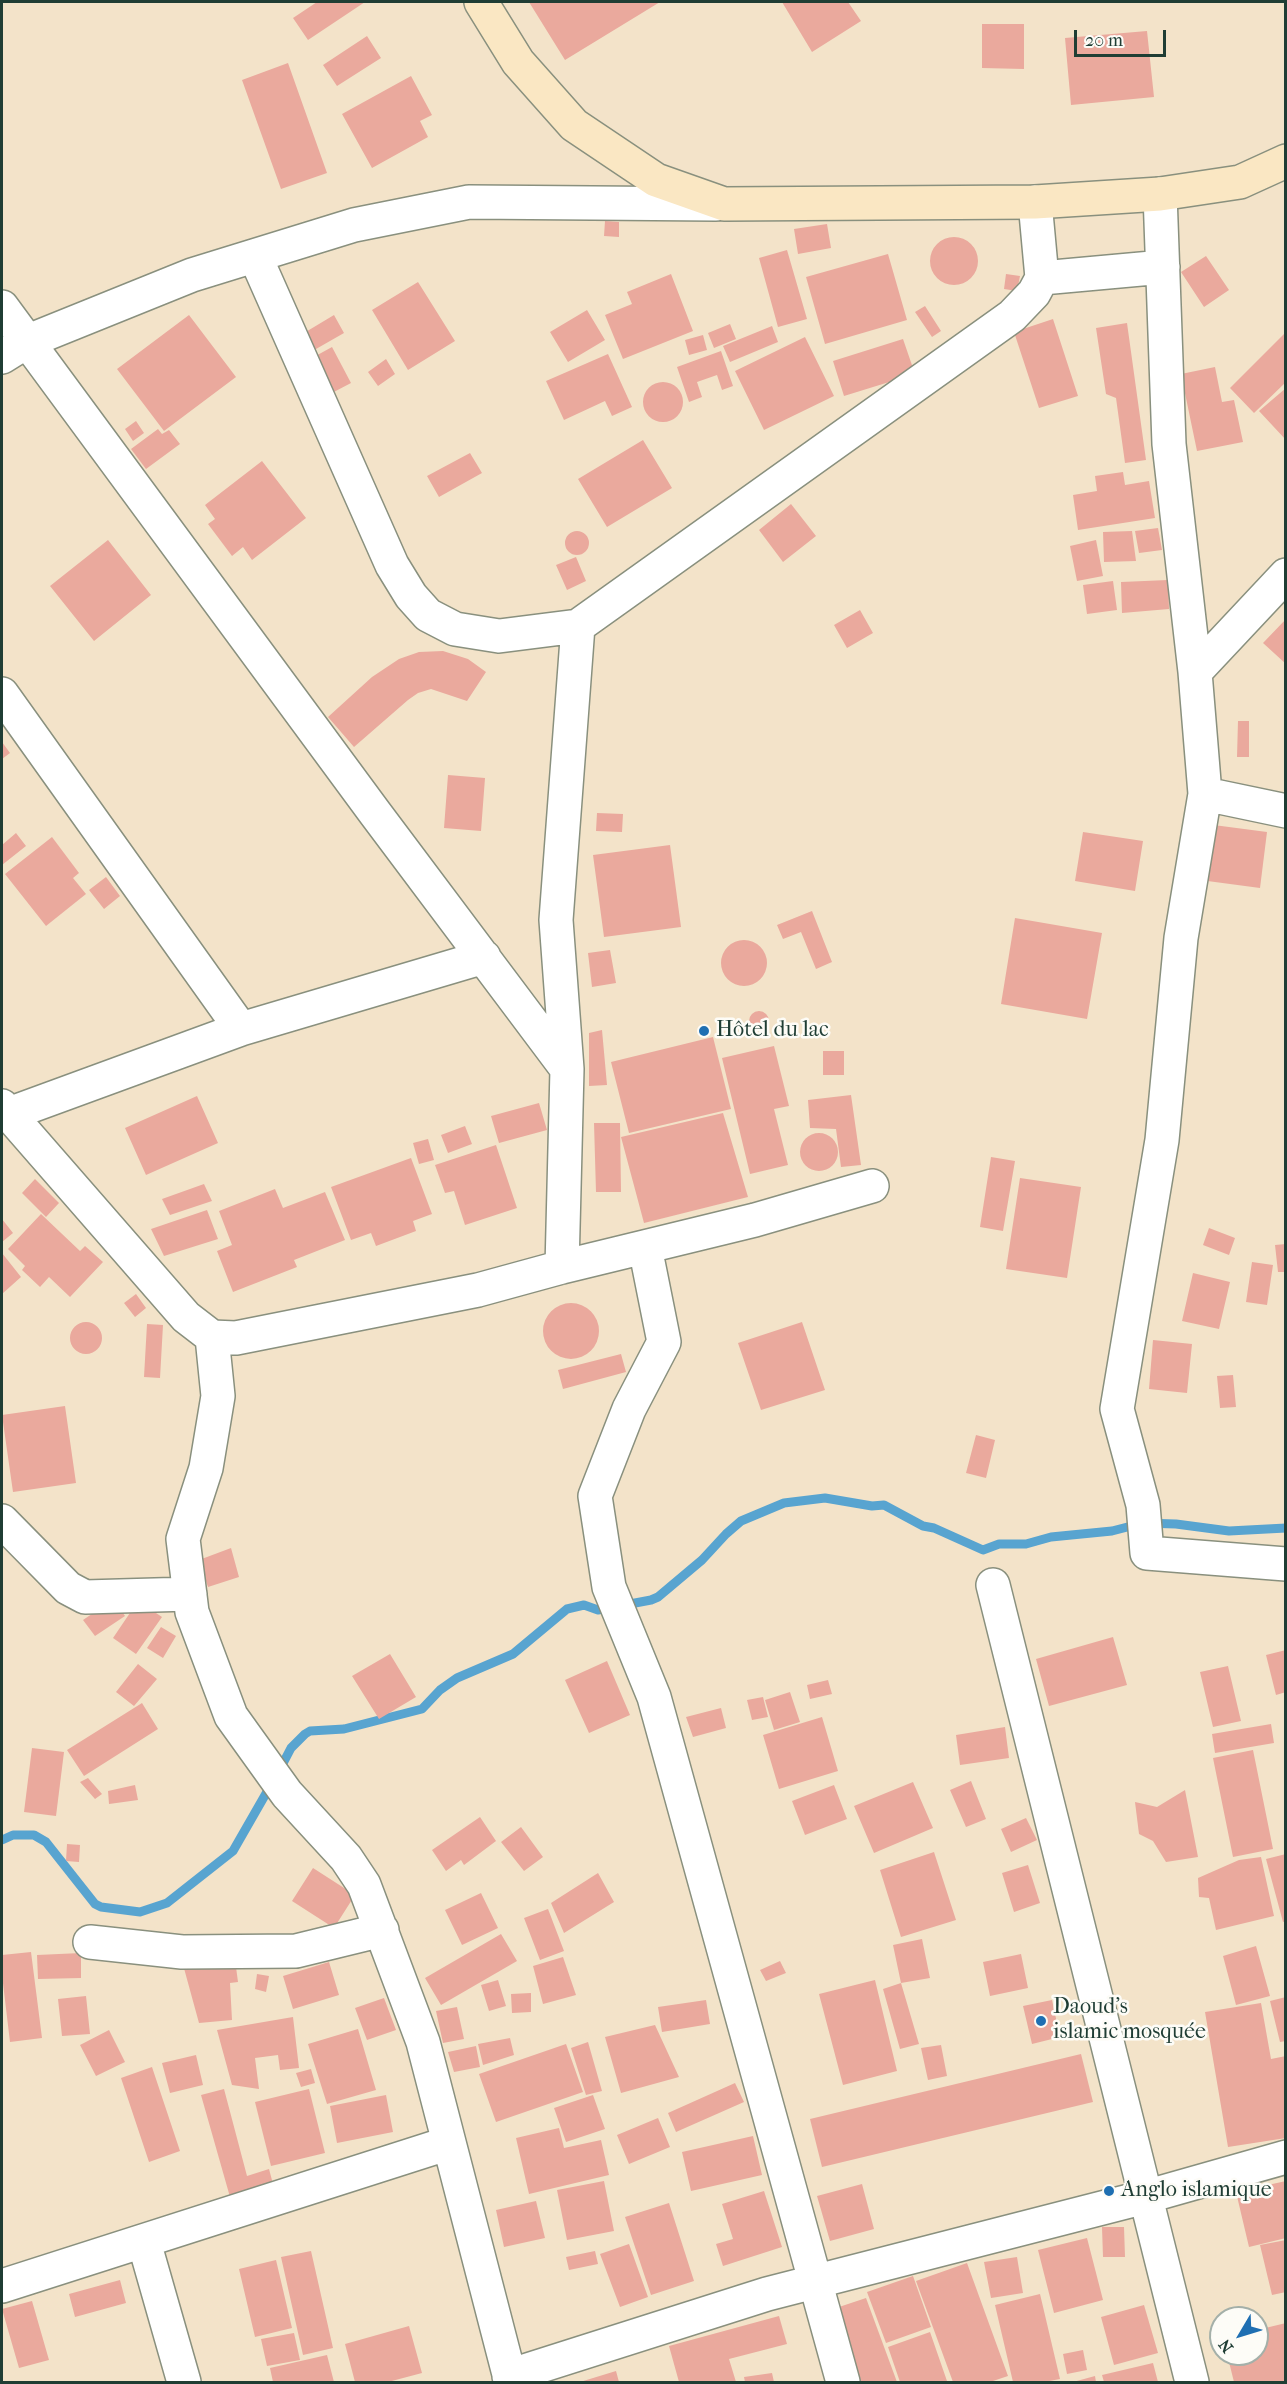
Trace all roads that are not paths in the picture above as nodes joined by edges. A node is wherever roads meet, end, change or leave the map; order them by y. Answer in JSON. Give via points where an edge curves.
{"nodes":[{"id":1,"x":481,"y":2,"type":"edge"},
{"id":2,"x":1286,"y":161,"type":"edge"},
{"id":3,"x":1160,"y":194,"type":"junction"},
{"id":4,"x":1035,"y":202,"type":"junction"},
{"id":5,"x":724,"y":204,"type":"junction"},
{"id":6,"x":255,"y":256,"type":"junction"},
{"id":7,"x":1163,"y":267,"type":"junction"},
{"id":8,"x":1042,"y":278,"type":"junction"},
{"id":9,"x":2,"y":307,"type":"edge"},
{"id":10,"x":14,"y":349,"type":"edge"},
{"id":11,"x":1286,"y":574,"type":"edge"},
{"id":12,"x":578,"y":626,"type":"junction"},
{"id":13,"x":1195,"y":672,"type":"junction"},
{"id":14,"x":2,"y":694,"type":"edge"},
{"id":15,"x":1205,"y":794,"type":"junction"},
{"id":16,"x":1286,"y":811,"type":"edge"},
{"id":17,"x":484,"y":957,"type":"junction"},
{"id":18,"x":241,"y":1029,"type":"junction"},
{"id":19,"x":567,"y":1069,"type":"junction"},
{"id":20,"x":5,"y":1110,"type":"edge"},
{"id":21,"x":872,"y":1186,"type":"dead end"},
{"id":22,"x":645,"y":1247,"type":"junction"},
{"id":23,"x":562,"y":1267,"type":"junction"},
{"id":24,"x":212,"y":1337,"type":"junction"},
{"id":25,"x":2,"y":1521,"type":"edge"},
{"id":26,"x":1286,"y":1564,"type":"edge"},
{"id":27,"x":993,"y":1585,"type":"dead end"},
{"id":28,"x":190,"y":1594,"type":"junction"},
{"id":29,"x":382,"y":1930,"type":"junction"},
{"id":30,"x":90,"y":1942,"type":"dead end"},
{"id":31,"x":449,"y":2143,"type":"junction"},
{"id":32,"x":1286,"y":2157,"type":"edge"},
{"id":33,"x":1145,"y":2197,"type":"junction"},
{"id":34,"x":144,"y":2242,"type":"junction"},
{"id":35,"x":816,"y":2281,"type":"junction"},
{"id":36,"x":2,"y":2286,"type":"edge"},
{"id":37,"x":510,"y":2379,"type":"edge"},
{"id":38,"x":184,"y":2382,"type":"edge"},
{"id":39,"x":843,"y":2382,"type":"edge"},
{"id":40,"x":1192,"y":2382,"type":"edge"}],
"edges":[{"from":1,"to":5,"type":"street","via":[[518,62],[574,124],[656,180]]},
{"from":2,"to":3,"type":"street","via":[[1240,182]]},
{"from":3,"to":4,"type":"street"},
{"from":3,"to":7,"type":"street"},
{"from":4,"to":5,"type":"street"},
{"from":4,"to":8,"type":"street"},
{"from":5,"to":6,"type":"street","via":[[469,202],[354,225]]},
{"from":6,"to":10,"type":"street","via":[[192,275]]},
{"from":6,"to":12,"type":"street","via":[[392,565],[411,596],[428,615],[455,629],[499,636]]},
{"from":7,"to":8,"type":"street"},
{"from":7,"to":13,"type":"street","via":[[1169,444]]},
{"from":8,"to":12,"type":"street","via":[[1012,316]]},
{"from":9,"to":10,"type":"street"},
{"from":10,"to":17,"type":"street"},
{"from":11,"to":13,"type":"street"},
{"from":12,"to":19,"type":"street","via":[[556,920]]},
{"from":13,"to":15,"type":"street"},
{"from":14,"to":18,"type":"street"},
{"from":15,"to":16,"type":"street"},
{"from":15,"to":26,"type":"street","via":[[1181,938],[1162,1140],[1117,1409],[1143,1505],[1147,1553]]},
{"from":17,"to":18,"type":"street"},
{"from":17,"to":19,"type":"street"},
{"from":18,"to":20,"type":"street"},
{"from":19,"to":23,"type":"street"},
{"from":20,"to":24,"type":"street","via":[[186,1317]]},
{"from":21,"to":22,"type":"street"},
{"from":22,"to":23,"type":"street"},
{"from":22,"to":35,"type":"street","via":[[664,1342],[629,1409],[595,1496],[609,1587],[654,1697]]},
{"from":23,"to":24,"type":"street","via":[[478,1290],[236,1338]]},
{"from":24,"to":28,"type":"street","via":[[218,1396],[206,1468],[183,1539]]},
{"from":25,"to":28,"type":"street","via":[[68,1588],[85,1597]]},
{"from":27,"to":33,"type":"street"},
{"from":28,"to":29,"type":"street","via":[[192,1612],[231,1716],[287,1794],[346,1858],[364,1885]]},
{"from":29,"to":30,"type":"street","via":[[296,1951],[182,1952]]},
{"from":29,"to":31,"type":"street","via":[[423,2042]]},
{"from":31,"to":34,"type":"street"},
{"from":31,"to":37,"type":"street"},
{"from":32,"to":33,"type":"street"},
{"from":33,"to":35,"type":"street"},
{"from":33,"to":40,"type":"street"},
{"from":34,"to":36,"type":"street"},
{"from":34,"to":38,"type":"street"},
{"from":35,"to":37,"type":"street"},
{"from":35,"to":39,"type":"street"}]}
